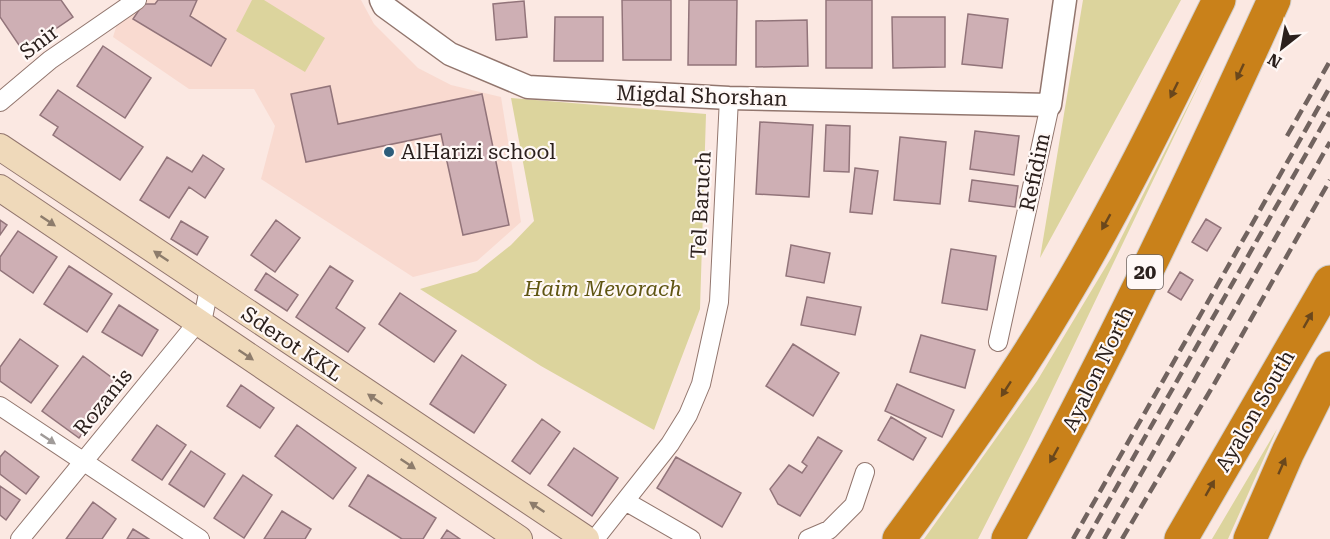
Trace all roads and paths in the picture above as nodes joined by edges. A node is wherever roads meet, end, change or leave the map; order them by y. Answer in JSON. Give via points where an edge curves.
{"nodes":[{"id":1,"x":138,"y":0,"type":"edge"},
{"id":2,"x":381,"y":0,"type":"edge"},
{"id":3,"x":1065,"y":0,"type":"edge"},
{"id":4,"x":1219,"y":0,"type":"edge"},
{"id":5,"x":1274,"y":0,"type":"edge"},
{"id":6,"x":729,"y":98,"type":"junction"},
{"id":7,"x":0,"y":102,"type":"edge"},
{"id":8,"x":1050,"y":105,"type":"junction"},
{"id":9,"x":0,"y":147,"type":"edge"},
{"id":10,"x":0,"y":188,"type":"edge"},
{"id":11,"x":1330,"y":282,"type":"edge"},
{"id":12,"x":210,"y":289,"type":"junction"},
{"id":13,"x":197,"y":323,"type":"junction"},
{"id":14,"x":998,"y":342,"type":"dead end"},
{"id":15,"x":1330,"y":368,"type":"edge"},
{"id":16,"x":0,"y":406,"type":"edge"},
{"id":17,"x":82,"y":462,"type":"junction"},
{"id":18,"x":865,"y":472,"type":"dead end"},
{"id":19,"x":625,"y":501,"type":"junction"},
{"id":20,"x":20,"y":539,"type":"edge"},
{"id":21,"x":200,"y":539,"type":"edge"},
{"id":22,"x":519,"y":539,"type":"edge"},
{"id":23,"x":586,"y":539,"type":"edge"},
{"id":24,"x":595,"y":539,"type":"edge"},
{"id":25,"x":691,"y":539,"type":"edge"},
{"id":26,"x":808,"y":539,"type":"edge"},
{"id":27,"x":899,"y":539,"type":"edge"},
{"id":28,"x":1008,"y":539,"type":"edge"},
{"id":29,"x":1181,"y":539,"type":"edge"},
{"id":30,"x":1250,"y":539,"type":"edge"}],
"edges":[{"from":1,"to":7,"type":"street","name":"Snir","via":[[50,60]]},
{"from":2,"to":6,"type":"street","name":"Migdal Shorshan","via":[[450,54],[528,87]]},
{"from":3,"to":8,"type":"street","name":"Refidim"},
{"from":4,"to":27,"type":"highway","one_way":true,"via":[[1138,161],[1059,304],[976,435]]},
{"from":5,"to":28,"type":"highway","name":"Ayalon North","number":"20","one_way":true,"via":[[1063,439]]},
{"from":6,"to":8,"type":"street","name":"Migdal Shorshan"},
{"from":6,"to":19,"type":"street","name":"Tel Baruch","via":[[719,302],[701,384],[670,444]]},
{"from":8,"to":14,"type":"street","name":"Refidim"},
{"from":12,"to":9,"type":"main road","name":"Sderot KKL","one_way":true},
{"from":10,"to":13,"type":"main road","name":"Sderot KKL","one_way":true},
{"from":29,"to":11,"type":"highway","name":"Ayalon South","one_way":true},
{"from":12,"to":13,"type":"street","name":"Rozanis"},
{"from":23,"to":12,"type":"main road","name":"Sderot KKL","one_way":true},
{"from":13,"to":17,"type":"street","name":"Rozanis"},
{"from":13,"to":22,"type":"main road","name":"Sderot KKL","one_way":true},
{"from":30,"to":15,"type":"highway","one_way":true},
{"from":16,"to":17,"type":"street","one_way":true},
{"from":17,"to":20,"type":"street","name":"Rozanis"},
{"from":17,"to":21,"type":"street"},
{"from":18,"to":26,"type":"street","via":[[854,505],[829,530]]},
{"from":19,"to":24,"type":"street","name":"Tel Baruch"},
{"from":19,"to":25,"type":"street"}]}
